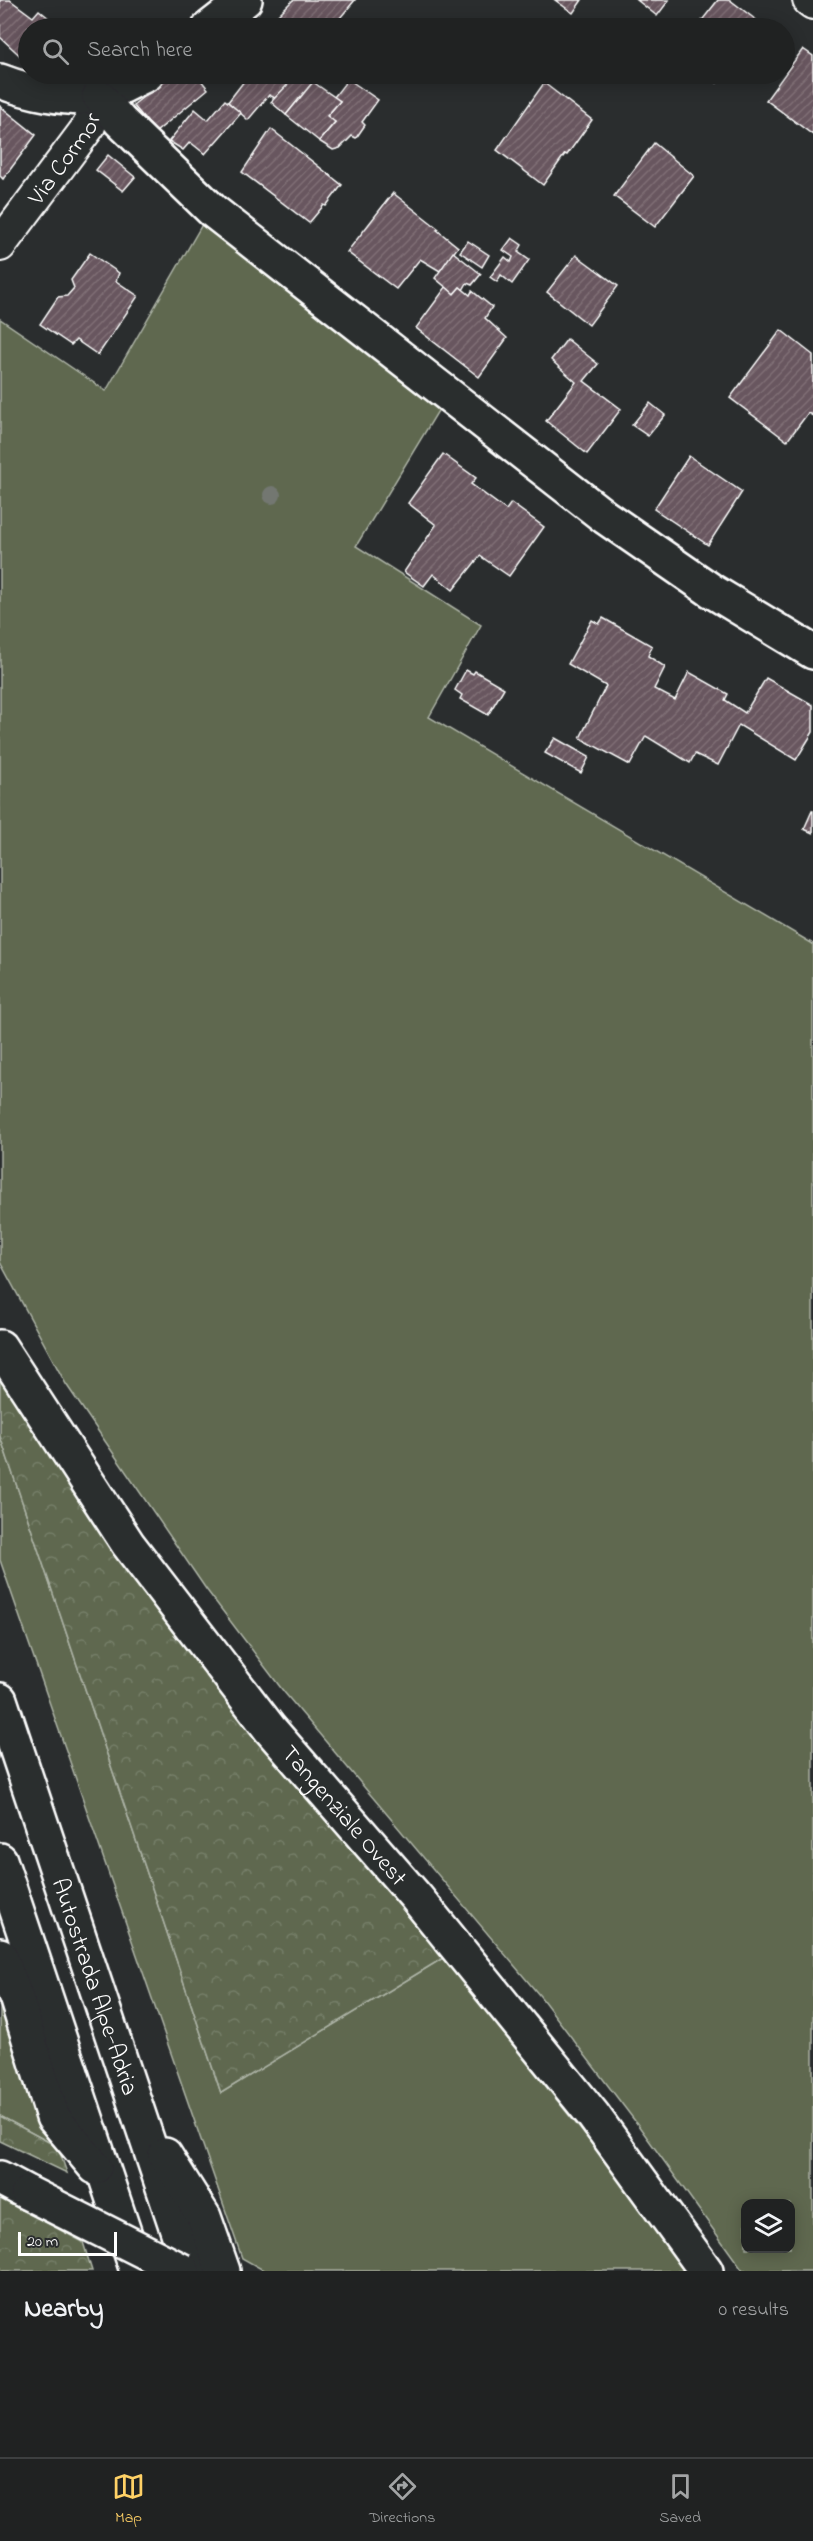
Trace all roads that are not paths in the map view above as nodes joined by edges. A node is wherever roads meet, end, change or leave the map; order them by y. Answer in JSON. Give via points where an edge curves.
{"nodes":[{"id":1,"x":245,"y":0,"type":"edge"},
{"id":2,"x":809,"y":0,"type":"edge"},
{"id":3,"x":813,"y":3,"type":"edge"},
{"id":4,"x":222,"y":18,"type":"edge"},
{"id":5,"x":0,"y":81,"type":"edge"},
{"id":6,"x":125,"y":84,"type":"edge"},
{"id":7,"x":99,"y":96,"type":"junction"},
{"id":8,"x":0,"y":245,"type":"edge"},
{"id":9,"x":813,"y":652,"type":"edge"},
{"id":10,"x":0,"y":1347,"type":"edge"},
{"id":11,"x":0,"y":1700,"type":"edge"},
{"id":12,"x":0,"y":1860,"type":"edge"},
{"id":13,"x":0,"y":1955,"type":"edge"},
{"id":14,"x":136,"y":2110,"type":"junction"},
{"id":15,"x":108,"y":2182,"type":"junction"},
{"id":16,"x":14,"y":2185,"type":"edge"},
{"id":17,"x":137,"y":2271,"type":"edge"},
{"id":18,"x":183,"y":2271,"type":"edge"},
{"id":19,"x":191,"y":2271,"type":"edge"},
{"id":20,"x":223,"y":2271,"type":"edge"},
{"id":21,"x":706,"y":2271,"type":"edge"}],
"edges":[{"from":1,"to":4,"type":"main road"},
{"from":2,"to":3,"type":"street"},
{"from":5,"to":7,"type":"main road","via":[[69,97]]},
{"from":6,"to":7,"type":"main road"},
{"from":7,"to":8,"type":"street","name":"Via Cormor","via":[[89,126]]},
{"from":7,"to":9,"type":"main road","via":[[213,211],[596,510],[712,591]]},
{"from":10,"to":21,"type":"main road","name":"Tangenziale Ovest","via":[[128,1544],[270,1729],[416,1897],[593,2115]]},
{"from":11,"to":14,"type":"main road","name":"Autostrada Alpe-Adria"},
{"from":12,"to":15,"type":"main road","name":"Autostrada Alpe-Adria"},
{"from":13,"to":15,"type":"main road","via":[[53,2117]]},
{"from":14,"to":19,"type":"main road","name":"Autostrada Alpe-Adria"},
{"from":14,"to":20,"type":"main road","via":[[204,2217]]},
{"from":15,"to":17,"type":"main road","name":"Autostrada Alpe-Adria"},
{"from":16,"to":18,"type":"main road","bridge":true}]}
